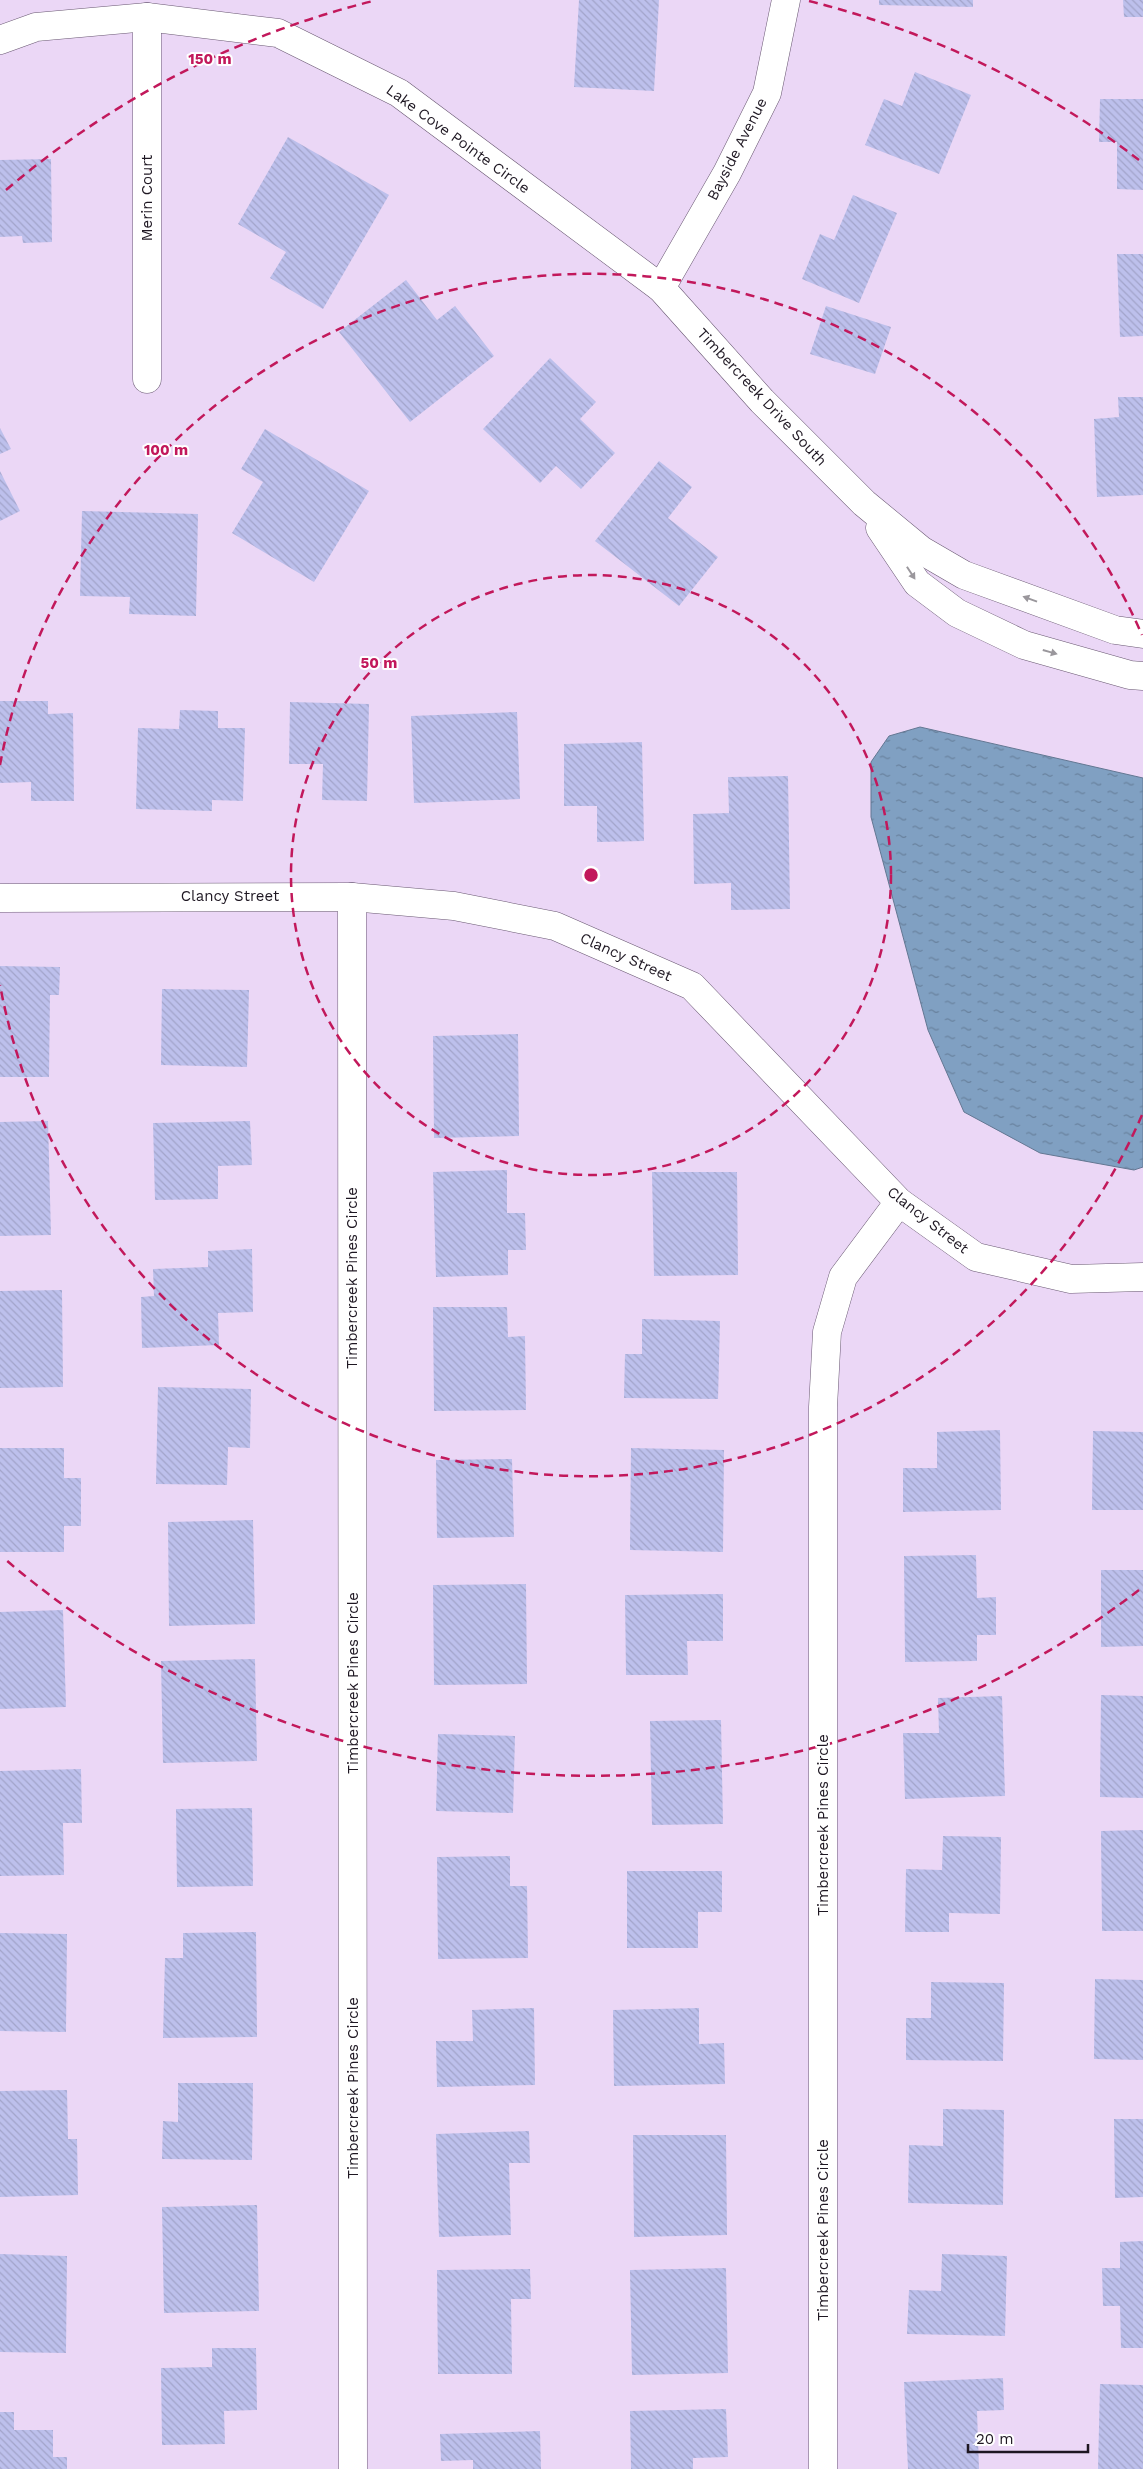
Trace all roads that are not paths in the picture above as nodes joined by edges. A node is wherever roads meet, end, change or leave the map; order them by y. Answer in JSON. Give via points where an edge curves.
{"nodes":[{"id":1,"x":786,"y":0,"type":"edge"},
{"id":2,"x":147,"y":17,"type":"junction"},
{"id":3,"x":0,"y":40,"type":"edge"},
{"id":4,"x":661,"y":288,"type":"junction"},
{"id":5,"x":147,"y":379,"type":"dead end"},
{"id":6,"x":864,"y":503,"type":"junction"},
{"id":7,"x":1143,"y":634,"type":"edge"},
{"id":8,"x":1143,"y":676,"type":"edge"},
{"id":9,"x":352,"y":897,"type":"junction"},
{"id":10,"x":0,"y":898,"type":"edge"},
{"id":11,"x":899,"y":1202,"type":"junction"},
{"id":12,"x":1143,"y":1277,"type":"edge"},
{"id":13,"x":353,"y":2469,"type":"edge"},
{"id":14,"x":823,"y":2469,"type":"edge"}],
"edges":[{"from":1,"to":4,"type":"street","name":"Bayside Avenue","via":[[767,93],[727,173]]},
{"from":2,"to":3,"type":"street","name":"Lake Cove Pointe Circle","via":[[36,27]]},
{"from":2,"to":4,"type":"street","name":"Lake Cove Pointe Circle","via":[[278,33],[399,93]]},
{"from":2,"to":5,"type":"street","name":"Merin Court"},
{"from":4,"to":6,"type":"street","name":"Timbercreek Drive South","via":[[762,401]]},
{"from":7,"to":6,"type":"street","name":"Timbercreek Drive South","one_way":true,"via":[[1115,630],[964,574],[921,550]]},
{"from":6,"to":8,"type":"street","name":"Timbercreek Drive South","one_way":true,"via":[[917,582],[957,613],[1024,645]]},
{"from":9,"to":10,"type":"street","name":"Clancy Street"},
{"from":9,"to":11,"type":"street","name":"Clancy Street","via":[[454,906],[555,926],[692,986]]},
{"from":9,"to":13,"type":"street","name":"Timbercreek Pines Circle"},
{"from":11,"to":12,"type":"street","name":"Clancy Street","via":[[976,1257],[1071,1279]]},
{"from":11,"to":14,"type":"street","name":"Timbercreek Pines Circle","via":[[843,1277],[828,1332],[823,1407]]}]}
